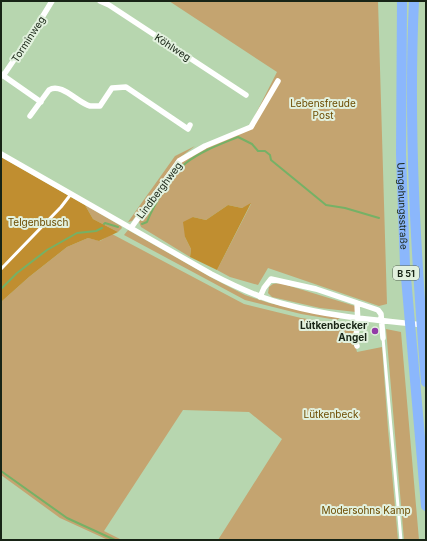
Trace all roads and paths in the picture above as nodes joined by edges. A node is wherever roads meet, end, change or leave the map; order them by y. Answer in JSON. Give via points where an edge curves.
{"nodes":[{"id":1,"x":52,"y":1,"type":"edge"},
{"id":2,"x":100,"y":1,"type":"edge"},
{"id":3,"x":397,"y":1,"type":"edge"},
{"id":4,"x":402,"y":1,"type":"edge"},
{"id":5,"x":414,"y":1,"type":"edge"},
{"id":6,"x":400,"y":38,"type":"junction"},
{"id":7,"x":2,"y":75,"type":"edge"},
{"id":8,"x":278,"y":81,"type":"dead end"},
{"id":9,"x":246,"y":95,"type":"dead end"},
{"id":10,"x":42,"y":102,"type":"junction"},
{"id":11,"x":30,"y":116,"type":"dead end"},
{"id":12,"x":190,"y":125,"type":"dead end"},
{"id":13,"x":1,"y":154,"type":"edge"},
{"id":14,"x":71,"y":194,"type":"junction"},
{"id":15,"x":132,"y":228,"type":"junction"},
{"id":16,"x":1,"y":269,"type":"edge"},
{"id":17,"x":260,"y":297,"type":"junction"},
{"id":18,"x":357,"y":303,"type":"junction"},
{"id":19,"x":426,"y":325,"type":"edge"},
{"id":20,"x":383,"y":338,"type":"joint"},
{"id":21,"x":357,"y":346,"type":"dead end"},
{"id":22,"x":426,"y":382,"type":"edge"},
{"id":23,"x":426,"y":506,"type":"edge"},
{"id":24,"x":401,"y":540,"type":"edge"}],
"edges":[{"from":1,"to":7,"type":"street","name":"Torminweg"},
{"from":2,"to":9,"type":"street","name":"Köhlweg"},
{"from":3,"to":6,"type":"highway","number":"B 51"},
{"from":4,"to":6,"type":"highway","name":"Umgehungsstraße","number":"B 51"},
{"from":5,"to":22,"type":"highway","name":"Umgehungsstraße","number":"B 51","via":[[412,153]]},
{"from":6,"to":23,"type":"highway","name":"Umgehungsstraße","number":"B 51","via":[[405,266]]},
{"from":7,"to":10,"type":"street"},
{"from":8,"to":15,"type":"street","name":"Lindberghweg","via":[[250,126],[179,161]]},
{"from":10,"to":11,"type":"street"},
{"from":10,"to":12,"type":"street","via":[[50,90],[56,88],[90,106],[100,106],[112,88],[126,87],[188,129]]},
{"from":13,"to":14,"type":"street","name":"Lindberghweg"},
{"from":14,"to":15,"type":"street","name":"Lindberghweg"},
{"from":14,"to":16,"type":"lane"},
{"from":15,"to":17,"type":"street","name":"Lindberghweg","via":[[233,286]]},
{"from":17,"to":18,"type":"street","via":[[271,279],[316,289]]},
{"from":17,"to":19,"type":"street","name":"Lindberghweg","via":[[313,311]]},
{"from":18,"to":20,"type":"street","via":[[378,310],[381,314]]},
{"from":18,"to":21,"type":"street"},
{"from":20,"to":24,"type":"lane"}]}
